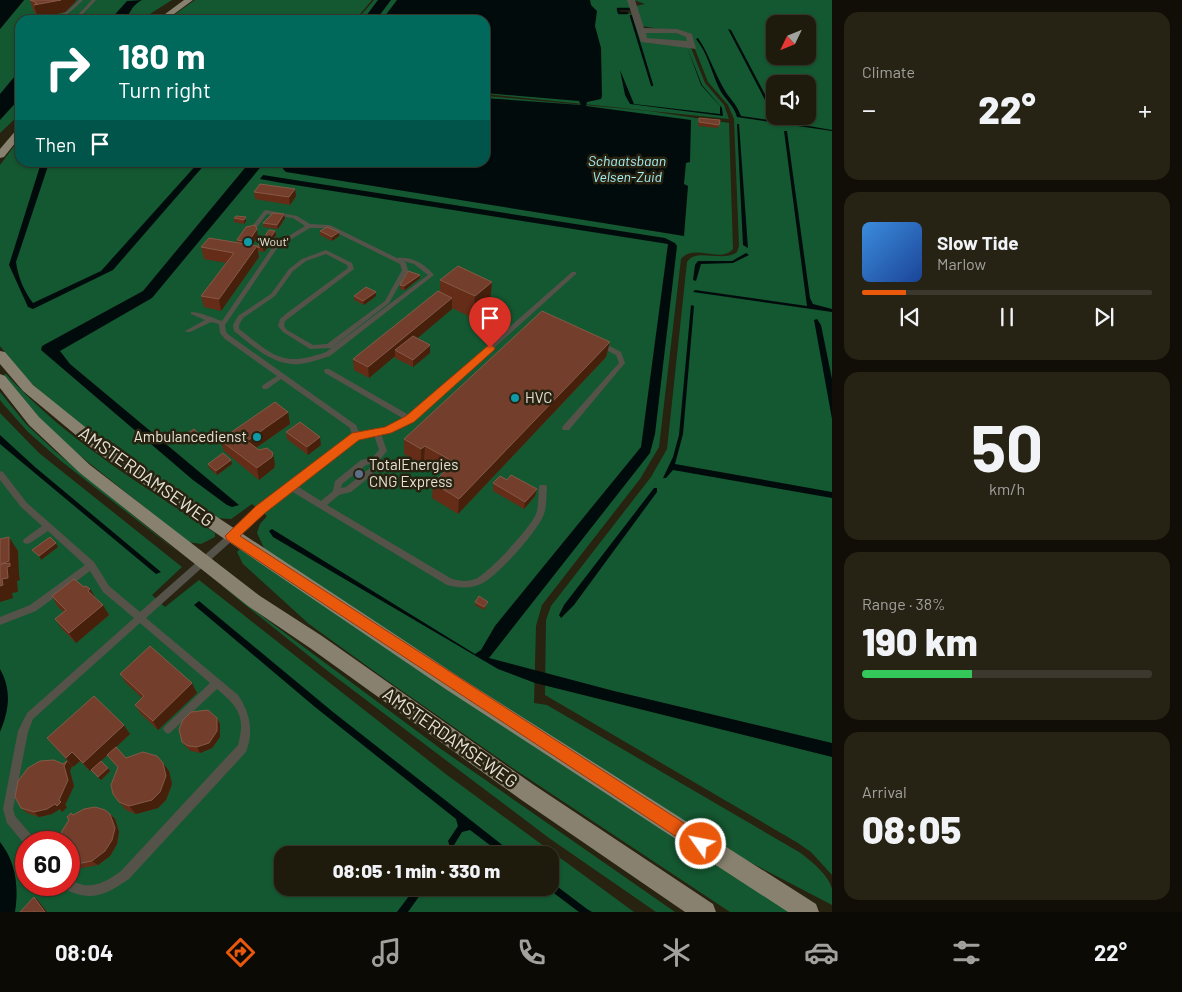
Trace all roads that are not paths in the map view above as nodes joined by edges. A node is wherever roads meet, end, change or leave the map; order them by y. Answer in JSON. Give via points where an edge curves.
{"nodes":[{"id":1,"x":81,"y":0,"type":"edge"},
{"id":2,"x":94,"y":0,"type":"edge"},
{"id":3,"x":189,"y":0,"type":"edge"},
{"id":4,"x":631,"y":0,"type":"edge"},
{"id":5,"x":62,"y":15,"type":"edge"},
{"id":6,"x":80,"y":15,"type":"edge"},
{"id":7,"x":168,"y":15,"type":"edge"},
{"id":8,"x":640,"y":30,"type":"junction"},
{"id":9,"x":15,"y":137,"type":"edge"},
{"id":10,"x":0,"y":154,"type":"edge"},
{"id":11,"x":255,"y":226,"type":"edge"},
{"id":12,"x":309,"y":226,"type":"junction"},
{"id":13,"x":399,"y":259,"type":"junction"},
{"id":14,"x":574,"y":273,"type":"dead end"},
{"id":15,"x":193,"y":313,"type":"dead end"},
{"id":16,"x":210,"y":320,"type":"junction"},
{"id":17,"x":223,"y":322,"type":"junction"},
{"id":18,"x":188,"y":331,"type":"dead end"},
{"id":19,"x":591,"y":340,"type":"edge"},
{"id":20,"x":0,"y":355,"type":"edge"},
{"id":21,"x":327,"y":371,"type":"dead end"},
{"id":22,"x":281,"y":376,"type":"junction"},
{"id":23,"x":0,"y":379,"type":"edge"},
{"id":24,"x":265,"y":387,"type":"dead end"},
{"id":25,"x":410,"y":419,"type":"junction"},
{"id":26,"x":566,"y":428,"type":"dead end"},
{"id":27,"x":377,"y":433,"type":"junction"},
{"id":28,"x":356,"y":436,"type":"junction"},
{"id":29,"x":0,"y":474,"type":"edge"},
{"id":30,"x":292,"y":487,"type":"junction"},
{"id":31,"x":543,"y":487,"type":"dead end"},
{"id":32,"x":320,"y":504,"type":"junction"},
{"id":33,"x":47,"y":526,"type":"junction"},
{"id":34,"x":231,"y":536,"type":"junction"},
{"id":35,"x":27,"y":542,"type":"dead end"},
{"id":36,"x":204,"y":563,"type":"junction"},
{"id":37,"x":92,"y":565,"type":"junction"},
{"id":38,"x":140,"y":617,"type":"junction"},
{"id":39,"x":0,"y":621,"type":"edge"},
{"id":40,"x":216,"y":682,"type":"junction"},
{"id":41,"x":168,"y":729,"type":"dead end"},
{"id":42,"x":21,"y":831,"type":"edge"},
{"id":43,"x":80,"y":889,"type":"edge"},
{"id":44,"x":705,"y":912,"type":"edge"},
{"id":45,"x":808,"y":912,"type":"edge"}],
"edges":[{"from":1,"to":5,"type":"lane"},
{"from":2,"to":6,"type":"lane"},
{"from":3,"to":7,"type":"main road"},
{"from":4,"to":8,"type":"street"},
{"from":8,"to":8,"type":"street","via":[[643,38],[650,42],[692,46],[689,36],[681,32]]},
{"from":9,"to":10,"type":"main road"},
{"from":11,"to":12,"type":"lane","via":[[266,212],[295,217]]},
{"from":12,"to":13,"type":"lane","via":[[328,226]]},
{"from":12,"to":17,"type":"lane","via":[[276,246]]},
{"from":13,"to":13,"type":"lane","via":[[405,270],[387,302],[329,346],[312,347],[281,326],[289,314],[350,269],[350,264],[326,252],[304,260],[291,270],[273,295],[240,318],[236,330],[286,363],[301,363],[328,354],[432,275],[426,268],[405,258]]},
{"from":14,"to":25,"type":"lane","via":[[533,314]]},
{"from":15,"to":16,"type":"lane"},
{"from":16,"to":17,"type":"lane"},
{"from":16,"to":18,"type":"lane"},
{"from":17,"to":22,"type":"lane","via":[[221,328],[225,335]]},
{"from":19,"to":26,"type":"lane","via":[[619,354],[622,363]]},
{"from":20,"to":34,"type":"main road","name":"AMSTERDAMSEWEG","via":[[28,388],[89,439]]},
{"from":21,"to":25,"type":"lane"},
{"from":22,"to":24,"type":"lane"},
{"from":22,"to":28,"type":"lane","via":[[352,428]]},
{"from":23,"to":36,"type":"main road","name":"AMSTERDAMSEWEG","via":[[21,407],[64,451]]},
{"from":25,"to":27,"type":"lane"},
{"from":27,"to":28,"type":"lane"},
{"from":27,"to":32,"type":"lane","via":[[383,451],[374,462],[374,469],[348,490],[337,492]]},
{"from":28,"to":30,"type":"lane"},
{"from":29,"to":33,"type":"lane","via":[[24,505]]},
{"from":30,"to":32,"type":"lane"},
{"from":30,"to":34,"type":"lane"},
{"from":31,"to":32,"type":"lane","via":[[541,510],[536,521],[489,576],[462,585],[445,580]]},
{"from":33,"to":35,"type":"lane"},
{"from":33,"to":37,"type":"lane"},
{"from":34,"to":36,"type":"lane"},
{"from":34,"to":45,"type":"main road","name":"AMSTERDAMSEWEG"},
{"from":36,"to":38,"type":"lane"},
{"from":36,"to":44,"type":"main road","name":"AMSTERDAMSEWEG","via":[[527,792]]},
{"from":37,"to":38,"type":"lane","via":[[106,589]]},
{"from":37,"to":39,"type":"lane","via":[[33,608]]},
{"from":38,"to":40,"type":"lane"},
{"from":38,"to":42,"type":"lane","via":[[30,716],[23,731],[9,794],[11,819]]},
{"from":40,"to":41,"type":"lane"},
{"from":40,"to":43,"type":"lane","via":[[244,710],[246,729],[242,748],[125,875],[97,890]]}]}
